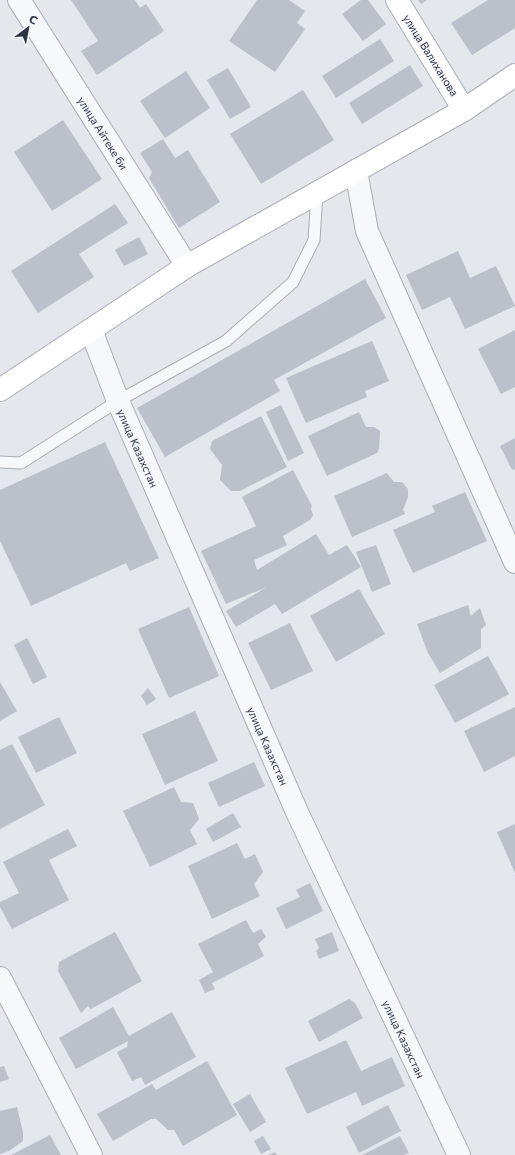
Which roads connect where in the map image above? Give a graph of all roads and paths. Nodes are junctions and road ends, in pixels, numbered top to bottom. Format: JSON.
{"nodes":[{"id":1,"x":19,"y":0,"type":"edge"},
{"id":2,"x":397,"y":0,"type":"edge"},
{"id":3,"x":515,"y":75,"type":"edge"},
{"id":4,"x":464,"y":110,"type":"junction"},
{"id":5,"x":356,"y":171,"type":"junction"},
{"id":6,"x":317,"y":193,"type":"junction"},
{"id":7,"x":187,"y":266,"type":"junction"},
{"id":8,"x":91,"y":330,"type":"junction"},
{"id":9,"x":0,"y":390,"type":"edge"},
{"id":10,"x":118,"y":400,"type":"junction"},
{"id":11,"x":0,"y":462,"type":"edge"},
{"id":12,"x":515,"y":562,"type":"edge"},
{"id":13,"x":0,"y":978,"type":"edge"},
{"id":14,"x":91,"y":1155,"type":"edge"},
{"id":15,"x":459,"y":1155,"type":"edge"}],
"edges":[{"from":1,"to":7,"type":"street","name":"улица Айтеке би"},
{"from":2,"to":4,"type":"street","name":"улица Валиханова"},
{"from":3,"to":4,"type":"street"},
{"from":4,"to":5,"type":"street"},
{"from":5,"to":6,"type":"street"},
{"from":5,"to":12,"type":"street"},
{"from":6,"to":7,"type":"street"},
{"from":6,"to":10,"type":"lane"},
{"from":7,"to":8,"type":"street"},
{"from":8,"to":9,"type":"street"},
{"from":8,"to":10,"type":"street","name":"улица Казахстан"},
{"from":10,"to":11,"type":"lane"},
{"from":10,"to":15,"type":"street","name":"улица Казахстан"},
{"from":13,"to":14,"type":"street"}]}
